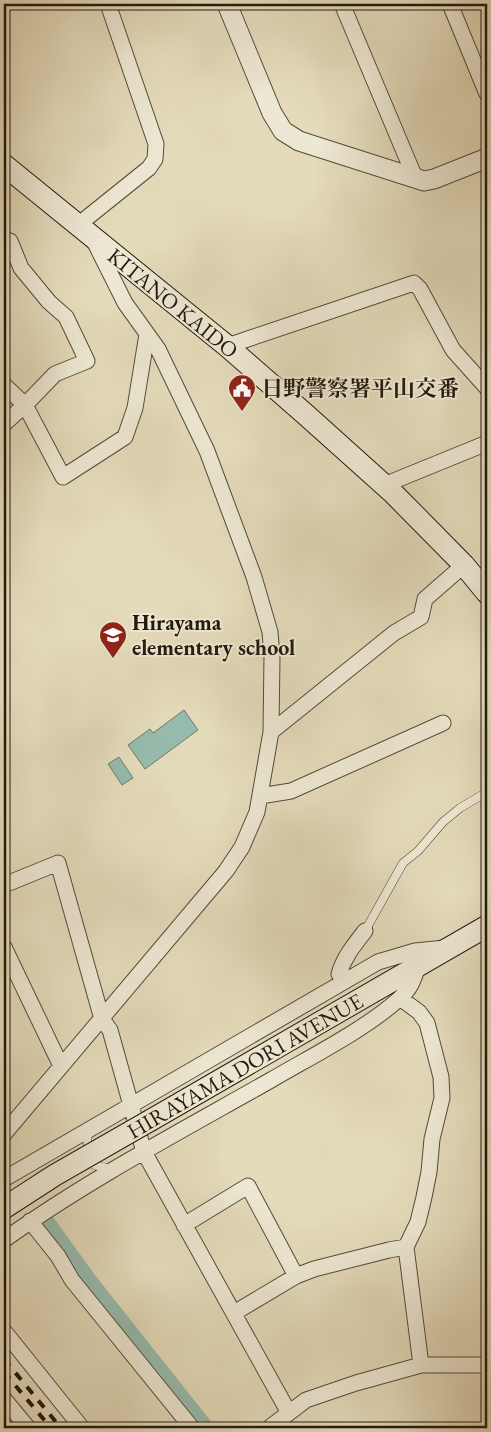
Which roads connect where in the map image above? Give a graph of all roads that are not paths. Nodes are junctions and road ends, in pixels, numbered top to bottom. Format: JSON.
{"nodes":[{"id":1,"x":108,"y":4,"type":"edge"},
{"id":2,"x":227,"y":4,"type":"edge"},
{"id":3,"x":342,"y":4,"type":"edge"},
{"id":4,"x":450,"y":4,"type":"edge"},
{"id":5,"x":487,"y":94,"type":"edge"},
{"id":6,"x":487,"y":158,"type":"edge"},
{"id":7,"x":4,"y":165,"type":"edge"},
{"id":8,"x":416,"y":180,"type":"junction"},
{"id":9,"x":85,"y":231,"type":"junction"},
{"id":10,"x":4,"y":239,"type":"edge"},
{"id":11,"x":147,"y":334,"type":"junction"},
{"id":12,"x":227,"y":346,"type":"junction"},
{"id":13,"x":4,"y":385,"type":"edge"},
{"id":14,"x":487,"y":388,"type":"edge"},
{"id":15,"x":25,"y":405,"type":"junction"},
{"id":16,"x":4,"y":424,"type":"edge"},
{"id":17,"x":487,"y":444,"type":"edge"},
{"id":18,"x":384,"y":485,"type":"junction"},
{"id":19,"x":464,"y":565,"type":"junction"},
{"id":20,"x":487,"y":593,"type":"edge"},
{"id":21,"x":444,"y":723,"type":"dead end"},
{"id":22,"x":271,"y":732,"type":"junction"},
{"id":23,"x":487,"y":792,"type":"edge"},
{"id":24,"x":260,"y":796,"type":"junction"},
{"id":25,"x":4,"y":885,"type":"edge"},
{"id":26,"x":487,"y":926,"type":"edge"},
{"id":27,"x":365,"y":931,"type":"joint"},
{"id":28,"x":4,"y":947,"type":"edge"},
{"id":29,"x":451,"y":947,"type":"junction"},
{"id":30,"x":418,"y":966,"type":"junction"},
{"id":31,"x":343,"y":981,"type":"junction"},
{"id":32,"x":400,"y":998,"type":"junction"},
{"id":33,"x":102,"y":1019,"type":"junction"},
{"id":34,"x":61,"y":1066,"type":"junction"},
{"id":35,"x":130,"y":1105,"type":"junction"},
{"id":36,"x":87,"y":1130,"type":"junction"},
{"id":37,"x":4,"y":1134,"type":"edge"},
{"id":38,"x":144,"y":1152,"type":"junction"},
{"id":39,"x":94,"y":1165,"type":"junction"},
{"id":40,"x":114,"y":1170,"type":"junction"},
{"id":41,"x":4,"y":1178,"type":"edge"},
{"id":42,"x":4,"y":1206,"type":"edge"},
{"id":43,"x":30,"y":1221,"type":"junction"},
{"id":44,"x":184,"y":1225,"type":"junction"},
{"id":45,"x":4,"y":1240,"type":"edge"},
{"id":46,"x":406,"y":1247,"type":"junction"},
{"id":47,"x":296,"y":1276,"type":"junction"},
{"id":48,"x":234,"y":1313,"type":"junction"},
{"id":49,"x":4,"y":1331,"type":"edge"},
{"id":50,"x":421,"y":1365,"type":"junction"},
{"id":51,"x":487,"y":1365,"type":"edge"},
{"id":52,"x":6,"y":1406,"type":"edge"},
{"id":53,"x":289,"y":1413,"type":"junction"},
{"id":54,"x":28,"y":1428,"type":"edge"},
{"id":55,"x":82,"y":1428,"type":"edge"},
{"id":56,"x":192,"y":1428,"type":"edge"},
{"id":57,"x":269,"y":1428,"type":"edge"}],
"edges":[{"from":1,"to":9,"type":"street"},
{"from":2,"to":8,"type":"street"},
{"from":3,"to":8,"type":"street"},
{"from":4,"to":5,"type":"street"},
{"from":6,"to":8,"type":"street"},
{"from":7,"to":9,"type":"main road","name":"KITANO KAIDO"},
{"from":9,"to":11,"type":"street"},
{"from":9,"to":12,"type":"main road","name":"KITANO KAIDO"},
{"from":10,"to":15,"type":"street"},
{"from":11,"to":15,"type":"street"},
{"from":11,"to":22,"type":"street"},
{"from":12,"to":14,"type":"street"},
{"from":12,"to":18,"type":"main road","name":"KITANO KAIDO"},
{"from":13,"to":15,"type":"street"},
{"from":15,"to":16,"type":"street"},
{"from":17,"to":18,"type":"street"},
{"from":18,"to":19,"type":"main road","name":"KITANO KAIDO"},
{"from":19,"to":20,"type":"main road","name":"KITANO KAIDO"},
{"from":19,"to":22,"type":"street"},
{"from":21,"to":24,"type":"street"},
{"from":22,"to":24,"type":"street"},
{"from":23,"to":27,"type":"lane"},
{"from":24,"to":33,"type":"street"},
{"from":25,"to":33,"type":"street"},
{"from":26,"to":29,"type":"main road","name":"HIRAYAMA DORI AVENUE"},
{"from":27,"to":31,"type":"street"},
{"from":28,"to":34,"type":"street"},
{"from":29,"to":30,"type":"main road","name":"HIRAYAMA DORI AVENUE"},
{"from":29,"to":31,"type":"street"},
{"from":30,"to":32,"type":"street"},
{"from":30,"to":42,"type":"main road","name":"HIRAYAMA DORI AVENUE","bridge":true},
{"from":31,"to":35,"type":"street"},
{"from":32,"to":38,"type":"street"},
{"from":32,"to":46,"type":"street"},
{"from":33,"to":34,"type":"street"},
{"from":33,"to":35,"type":"street"},
{"from":34,"to":37,"type":"street"},
{"from":35,"to":36,"type":"street"},
{"from":35,"to":38,"type":"street"},
{"from":36,"to":39,"type":"lane"},
{"from":36,"to":41,"type":"street"},
{"from":38,"to":40,"type":"street"},
{"from":38,"to":44,"type":"street"},
{"from":39,"to":40,"type":"lane"},
{"from":39,"to":42,"type":"lane"},
{"from":40,"to":43,"type":"street"},
{"from":43,"to":45,"type":"street"},
{"from":43,"to":56,"type":"street"},
{"from":44,"to":47,"type":"street"},
{"from":44,"to":48,"type":"street"},
{"from":46,"to":47,"type":"street"},
{"from":46,"to":50,"type":"street"},
{"from":47,"to":48,"type":"street"},
{"from":48,"to":53,"type":"street"},
{"from":49,"to":55,"type":"street"},
{"from":50,"to":51,"type":"street"},
{"from":50,"to":53,"type":"street"},
{"from":52,"to":54,"type":"street"},
{"from":53,"to":57,"type":"street"}]}
